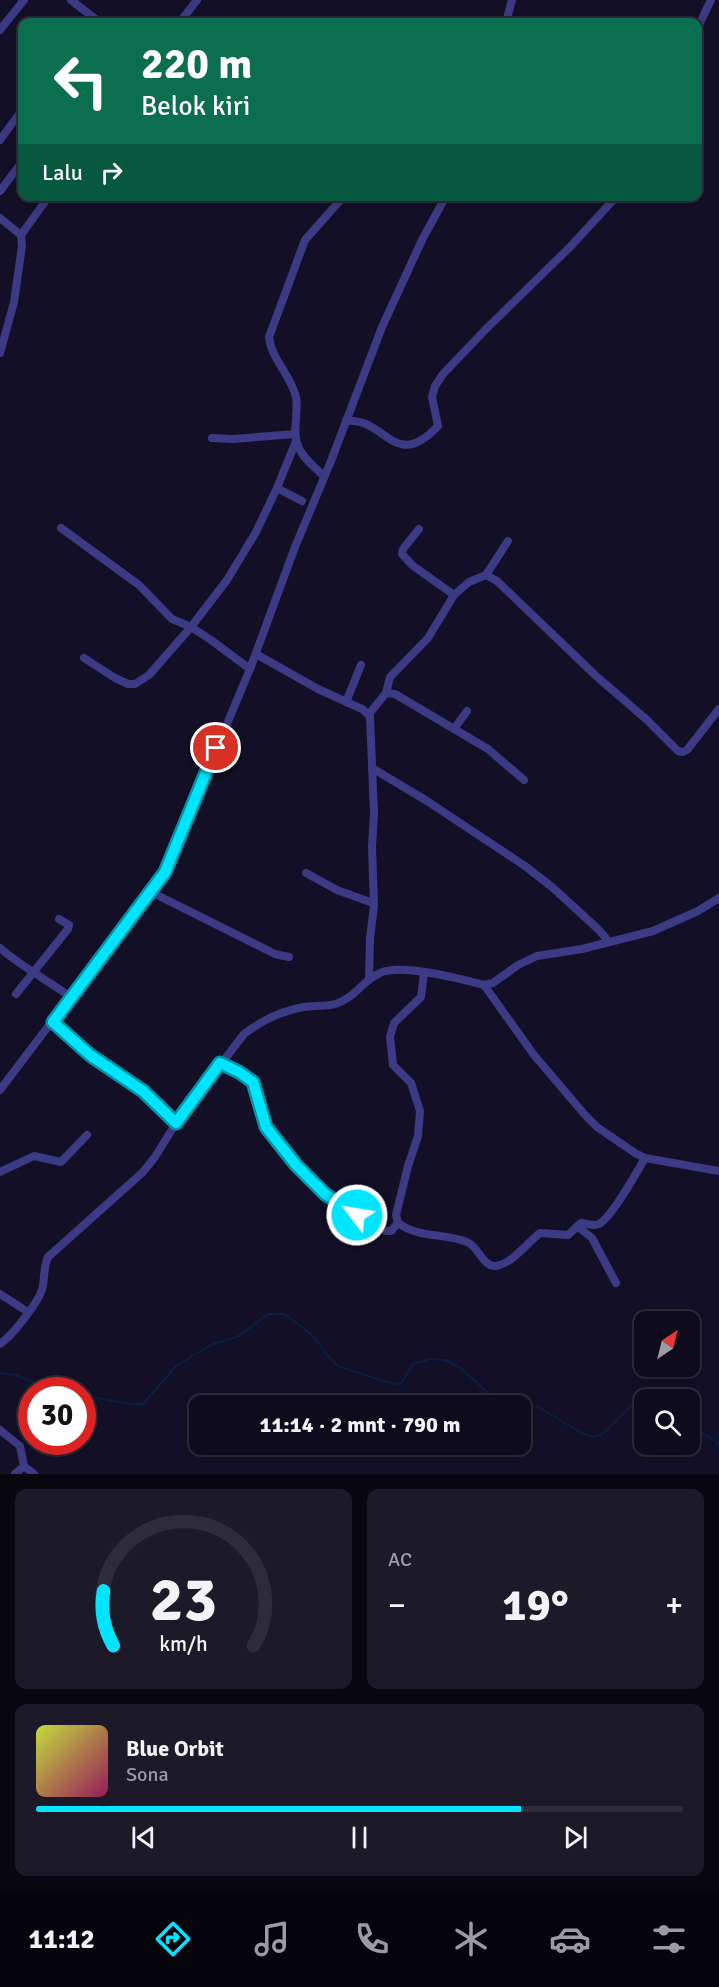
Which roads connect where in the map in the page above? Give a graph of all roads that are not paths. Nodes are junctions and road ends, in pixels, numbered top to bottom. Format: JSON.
{"nodes":[{"id":1,"x":24,"y":0,"type":"edge"},
{"id":2,"x":71,"y":0,"type":"edge"},
{"id":3,"x":197,"y":0,"type":"edge"},
{"id":4,"x":512,"y":0,"type":"edge"},
{"id":5,"x":711,"y":0,"type":"edge"},
{"id":6,"x":92,"y":18,"type":"edge"},
{"id":7,"x":183,"y":18,"type":"edge"},
{"id":8,"x":507,"y":18,"type":"edge"},
{"id":9,"x":702,"y":19,"type":"edge"},
{"id":10,"x":0,"y":30,"type":"edge"},
{"id":11,"x":18,"y":115,"type":"edge"},
{"id":12,"x":0,"y":140,"type":"edge"},
{"id":13,"x":18,"y":167,"type":"edge"},
{"id":14,"x":0,"y":191,"type":"edge"},
{"id":15,"x":45,"y":201,"type":"edge"},
{"id":16,"x":340,"y":201,"type":"edge"},
{"id":17,"x":443,"y":201,"type":"edge"},
{"id":18,"x":612,"y":201,"type":"edge"},
{"id":19,"x":0,"y":218,"type":"edge"},
{"id":20,"x":21,"y":235,"type":"junction"},
{"id":21,"x":0,"y":353,"type":"edge"},
{"id":22,"x":346,"y":421,"type":"junction"},
{"id":23,"x":296,"y":437,"type":"junction"},
{"id":24,"x":212,"y":438,"type":"dead end"},
{"id":25,"x":324,"y":476,"type":"junction"},
{"id":26,"x":277,"y":488,"type":"junction"},
{"id":27,"x":302,"y":501,"type":"dead end"},
{"id":28,"x":61,"y":528,"type":"dead end"},
{"id":29,"x":419,"y":529,"type":"dead end"},
{"id":30,"x":508,"y":541,"type":"dead end"},
{"id":31,"x":486,"y":575,"type":"junction"},
{"id":32,"x":454,"y":595,"type":"junction"},
{"id":33,"x":191,"y":627,"type":"junction"},
{"id":34,"x":256,"y":654,"type":"junction"},
{"id":35,"x":84,"y":658,"type":"dead end"},
{"id":36,"x":361,"y":665,"type":"dead end"},
{"id":37,"x":250,"y":669,"type":"junction"},
{"id":38,"x":386,"y":693,"type":"junction"},
{"id":39,"x":346,"y":702,"type":"junction"},
{"id":40,"x":719,"y":709,"type":"edge"},
{"id":41,"x":467,"y":711,"type":"dead end"},
{"id":42,"x":369,"y":714,"type":"junction"},
{"id":43,"x":454,"y":729,"type":"junction"},
{"id":44,"x":372,"y":768,"type":"junction"},
{"id":45,"x":524,"y":780,"type":"dead end"},
{"id":46,"x":306,"y":873,"type":"dead end"},
{"id":47,"x":151,"y":892,"type":"junction"},
{"id":48,"x":719,"y":898,"type":"edge"},
{"id":49,"x":373,"y":903,"type":"junction"},
{"id":50,"x":59,"y":919,"type":"dead end"},
{"id":51,"x":609,"y":942,"type":"junction"},
{"id":52,"x":0,"y":948,"type":"edge"},
{"id":53,"x":289,"y":957,"type":"dead end"},
{"id":54,"x":34,"y":971,"type":"junction"},
{"id":55,"x":424,"y":973,"type":"junction"},
{"id":56,"x":369,"y":980,"type":"junction"},
{"id":57,"x":484,"y":985,"type":"junction"},
{"id":58,"x":16,"y":994,"type":"dead end"},
{"id":59,"x":71,"y":997,"type":"junction"},
{"id":60,"x":53,"y":1022,"type":"junction"},
{"id":61,"x":220,"y":1063,"type":"junction"},
{"id":62,"x":0,"y":1090,"type":"edge"},
{"id":63,"x":176,"y":1123,"type":"junction"},
{"id":64,"x":87,"y":1136,"type":"dead end"},
{"id":65,"x":645,"y":1158,"type":"junction"},
{"id":66,"x":719,"y":1171,"type":"edge"},
{"id":67,"x":0,"y":1172,"type":"edge"},
{"id":68,"x":398,"y":1223,"type":"junction"},
{"id":69,"x":577,"y":1226,"type":"junction"},
{"id":70,"x":616,"y":1282,"type":"dead end"},
{"id":71,"x":0,"y":1294,"type":"edge"},
{"id":72,"x":28,"y":1312,"type":"junction"},
{"id":73,"x":0,"y":1344,"type":"edge"},
{"id":74,"x":0,"y":1430,"type":"edge"},
{"id":75,"x":24,"y":1466,"type":"junction"},
{"id":76,"x":15,"y":1474,"type":"edge"},
{"id":77,"x":34,"y":1474,"type":"edge"}],
"edges":[{"from":1,"to":10,"type":"street"},
{"from":2,"to":6,"type":"street"},
{"from":3,"to":7,"type":"street"},
{"from":4,"to":8,"type":"street"},
{"from":5,"to":9,"type":"street"},
{"from":11,"to":12,"type":"street"},
{"from":13,"to":14,"type":"street"},
{"from":15,"to":20,"type":"street"},
{"from":16,"to":23,"type":"street"},
{"from":17,"to":22,"type":"street"},
{"from":18,"to":22,"type":"street"},
{"from":19,"to":20,"type":"street"},
{"from":20,"to":21,"type":"street"},
{"from":22,"to":25,"type":"street"},
{"from":23,"to":24,"type":"street"},
{"from":23,"to":25,"type":"street"},
{"from":23,"to":26,"type":"street"},
{"from":25,"to":34,"type":"street"},
{"from":26,"to":27,"type":"street"},
{"from":26,"to":33,"type":"street"},
{"from":28,"to":33,"type":"street"},
{"from":29,"to":32,"type":"street"},
{"from":30,"to":31,"type":"street"},
{"from":31,"to":32,"type":"street"},
{"from":31,"to":40,"type":"street"},
{"from":32,"to":38,"type":"street"},
{"from":33,"to":35,"type":"street"},
{"from":33,"to":37,"type":"street"},
{"from":34,"to":37,"type":"street"},
{"from":34,"to":39,"type":"street"},
{"from":36,"to":39,"type":"street"},
{"from":37,"to":47,"type":"street"},
{"from":38,"to":42,"type":"street"},
{"from":38,"to":43,"type":"street"},
{"from":39,"to":42,"type":"street"},
{"from":41,"to":43,"type":"street"},
{"from":42,"to":44,"type":"street"},
{"from":43,"to":45,"type":"street"},
{"from":44,"to":49,"type":"street"},
{"from":44,"to":51,"type":"street"},
{"from":46,"to":49,"type":"street"},
{"from":47,"to":53,"type":"street"},
{"from":47,"to":59,"type":"street"},
{"from":48,"to":51,"type":"street"},
{"from":49,"to":56,"type":"street"},
{"from":50,"to":54,"type":"street"},
{"from":51,"to":57,"type":"street"},
{"from":52,"to":54,"type":"street"},
{"from":54,"to":58,"type":"street"},
{"from":54,"to":59,"type":"street"},
{"from":55,"to":56,"type":"street"},
{"from":55,"to":57,"type":"street"},
{"from":55,"to":68,"type":"street"},
{"from":56,"to":61,"type":"street"},
{"from":57,"to":65,"type":"street"},
{"from":59,"to":60,"type":"street"},
{"from":60,"to":62,"type":"street"},
{"from":60,"to":63,"type":"street"},
{"from":61,"to":63,"type":"street"},
{"from":61,"to":68,"type":"street"},
{"from":63,"to":72,"type":"street"},
{"from":64,"to":67,"type":"street"},
{"from":65,"to":66,"type":"street"},
{"from":65,"to":69,"type":"street"},
{"from":68,"to":69,"type":"street"},
{"from":69,"to":70,"type":"street"},
{"from":71,"to":72,"type":"street"},
{"from":72,"to":73,"type":"street"},
{"from":74,"to":75,"type":"street"},
{"from":75,"to":76,"type":"street"},
{"from":75,"to":77,"type":"street"}]}
